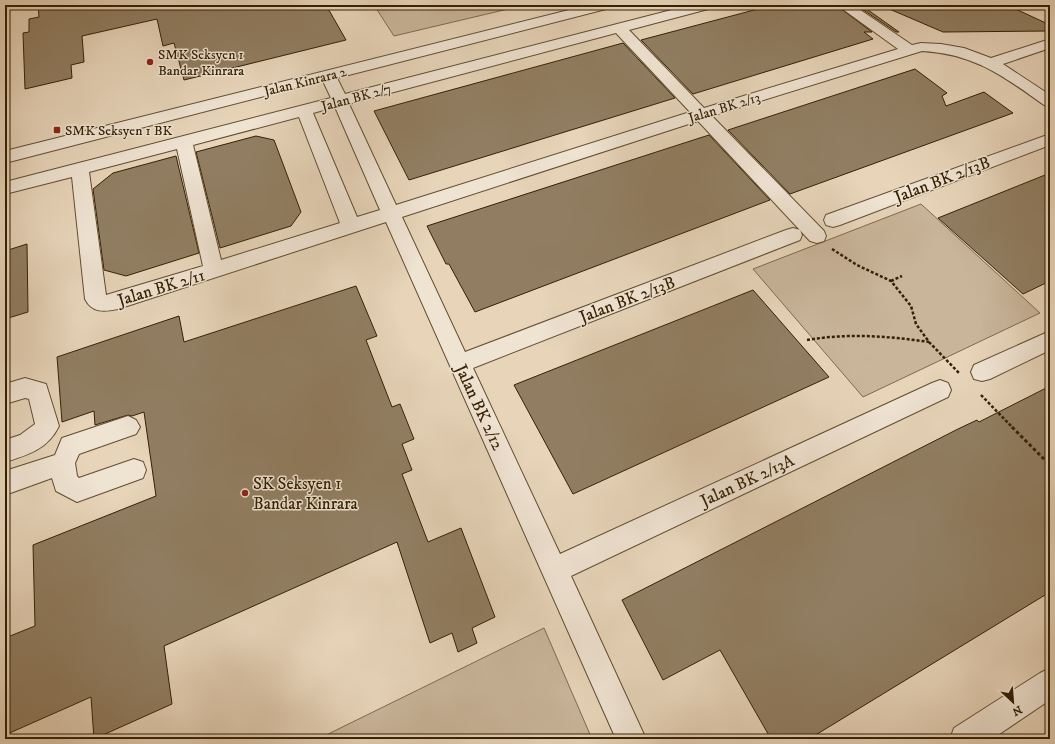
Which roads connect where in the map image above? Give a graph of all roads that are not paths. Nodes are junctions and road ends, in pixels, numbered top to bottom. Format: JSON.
{"nodes":[{"id":1,"x":605,"y":5,"type":"edge"},
{"id":2,"x":707,"y":5,"type":"edge"},
{"id":3,"x":844,"y":5,"type":"edge"},
{"id":4,"x":619,"y":28,"type":"junction"},
{"id":5,"x":1050,"y":44,"type":"edge"},
{"id":6,"x":909,"y":50,"type":"junction"},
{"id":7,"x":992,"y":63,"type":"junction"},
{"id":8,"x":328,"y":75,"type":"junction"},
{"id":9,"x":340,"y":101,"type":"junction"},
{"id":10,"x":1050,"y":102,"type":"edge"},
{"id":11,"x":304,"y":110,"type":"junction"},
{"id":12,"x":701,"y":114,"type":"junction"},
{"id":13,"x":1050,"y":139,"type":"edge"},
{"id":14,"x":184,"y":142,"type":"junction"},
{"id":15,"x":5,"y":157,"type":"edge"},
{"id":16,"x":80,"y":169,"type":"junction"},
{"id":17,"x":5,"y":188,"type":"edge"},
{"id":18,"x":392,"y":214,"type":"junction"},
{"id":19,"x":833,"y":220,"type":"dead end"},
{"id":20,"x":351,"y":226,"type":"junction"},
{"id":21,"x":793,"y":235,"type":"dead end"},
{"id":22,"x":817,"y":236,"type":"road end"},
{"id":23,"x":214,"y":270,"type":"junction"},
{"id":24,"x":1050,"y":340,"type":"edge"},
{"id":25,"x":460,"y":363,"type":"junction"},
{"id":26,"x":973,"y":375,"type":"road end"},
{"id":27,"x":940,"y":390,"type":"dead end"},
{"id":28,"x":5,"y":394,"type":"edge"},
{"id":29,"x":128,"y":427,"type":"dead end"},
{"id":30,"x":5,"y":451,"type":"edge"},
{"id":31,"x":63,"y":463,"type":"junction"},
{"id":32,"x":134,"y":470,"type":"dead end"},
{"id":33,"x":5,"y":483,"type":"edge"},
{"id":34,"x":555,"y":570,"type":"junction"},
{"id":35,"x":1050,"y":683,"type":"edge"},
{"id":36,"x":631,"y":739,"type":"edge"},
{"id":37,"x":966,"y":739,"type":"edge"}],
"edges":[{"from":1,"to":8,"type":"street","name":"Jalan Kinrara 2"},
{"from":2,"to":4,"type":"street","name":"Jalan BK 2/7"},
{"from":3,"to":6,"type":"street"},
{"from":4,"to":9,"type":"street","name":"Jalan BK 2/7"},
{"from":4,"to":12,"type":"street"},
{"from":5,"to":7,"type":"street"},
{"from":6,"to":7,"type":"street","name":"Jalan BK 2/13"},
{"from":6,"to":12,"type":"street","name":"Jalan BK 2/13"},
{"from":7,"to":10,"type":"street","name":"Jalan BK 2/13"},
{"from":8,"to":9,"type":"street","name":"Jalan BK 2/12"},
{"from":8,"to":15,"type":"street","name":"Jalan Kinrara 2"},
{"from":9,"to":11,"type":"street","name":"Jalan BK 2/7"},
{"from":9,"to":18,"type":"street","name":"Jalan BK 2/12"},
{"from":11,"to":14,"type":"street","name":"Jalan BK 2/7"},
{"from":11,"to":20,"type":"street"},
{"from":12,"to":18,"type":"street","name":"Jalan BK 2/13"},
{"from":12,"to":22,"type":"street"},
{"from":13,"to":19,"type":"street","name":"Jalan BK 2/13B"},
{"from":14,"to":16,"type":"street","name":"Jalan BK 2/7"},
{"from":14,"to":23,"type":"street"},
{"from":16,"to":17,"type":"street","name":"Jalan BK 2/7"},
{"from":16,"to":23,"type":"street","name":"Jalan BK 2/11"},
{"from":18,"to":20,"type":"street","name":"Jalan BK 2/11"},
{"from":18,"to":25,"type":"street","name":"Jalan BK 2/12"},
{"from":20,"to":23,"type":"street","name":"Jalan BK 2/11"},
{"from":21,"to":25,"type":"street","name":"Jalan BK 2/13B"},
{"from":24,"to":26,"type":"street"},
{"from":25,"to":34,"type":"street","name":"Jalan BK 2/12"},
{"from":27,"to":34,"type":"street","name":"Jalan BK 2/13A"},
{"from":28,"to":30,"type":"street"},
{"from":29,"to":31,"type":"street"},
{"from":31,"to":32,"type":"street"},
{"from":31,"to":33,"type":"street"},
{"from":34,"to":36,"type":"street","name":"Jalan BK 2/12"},
{"from":35,"to":37,"type":"street"}]}
